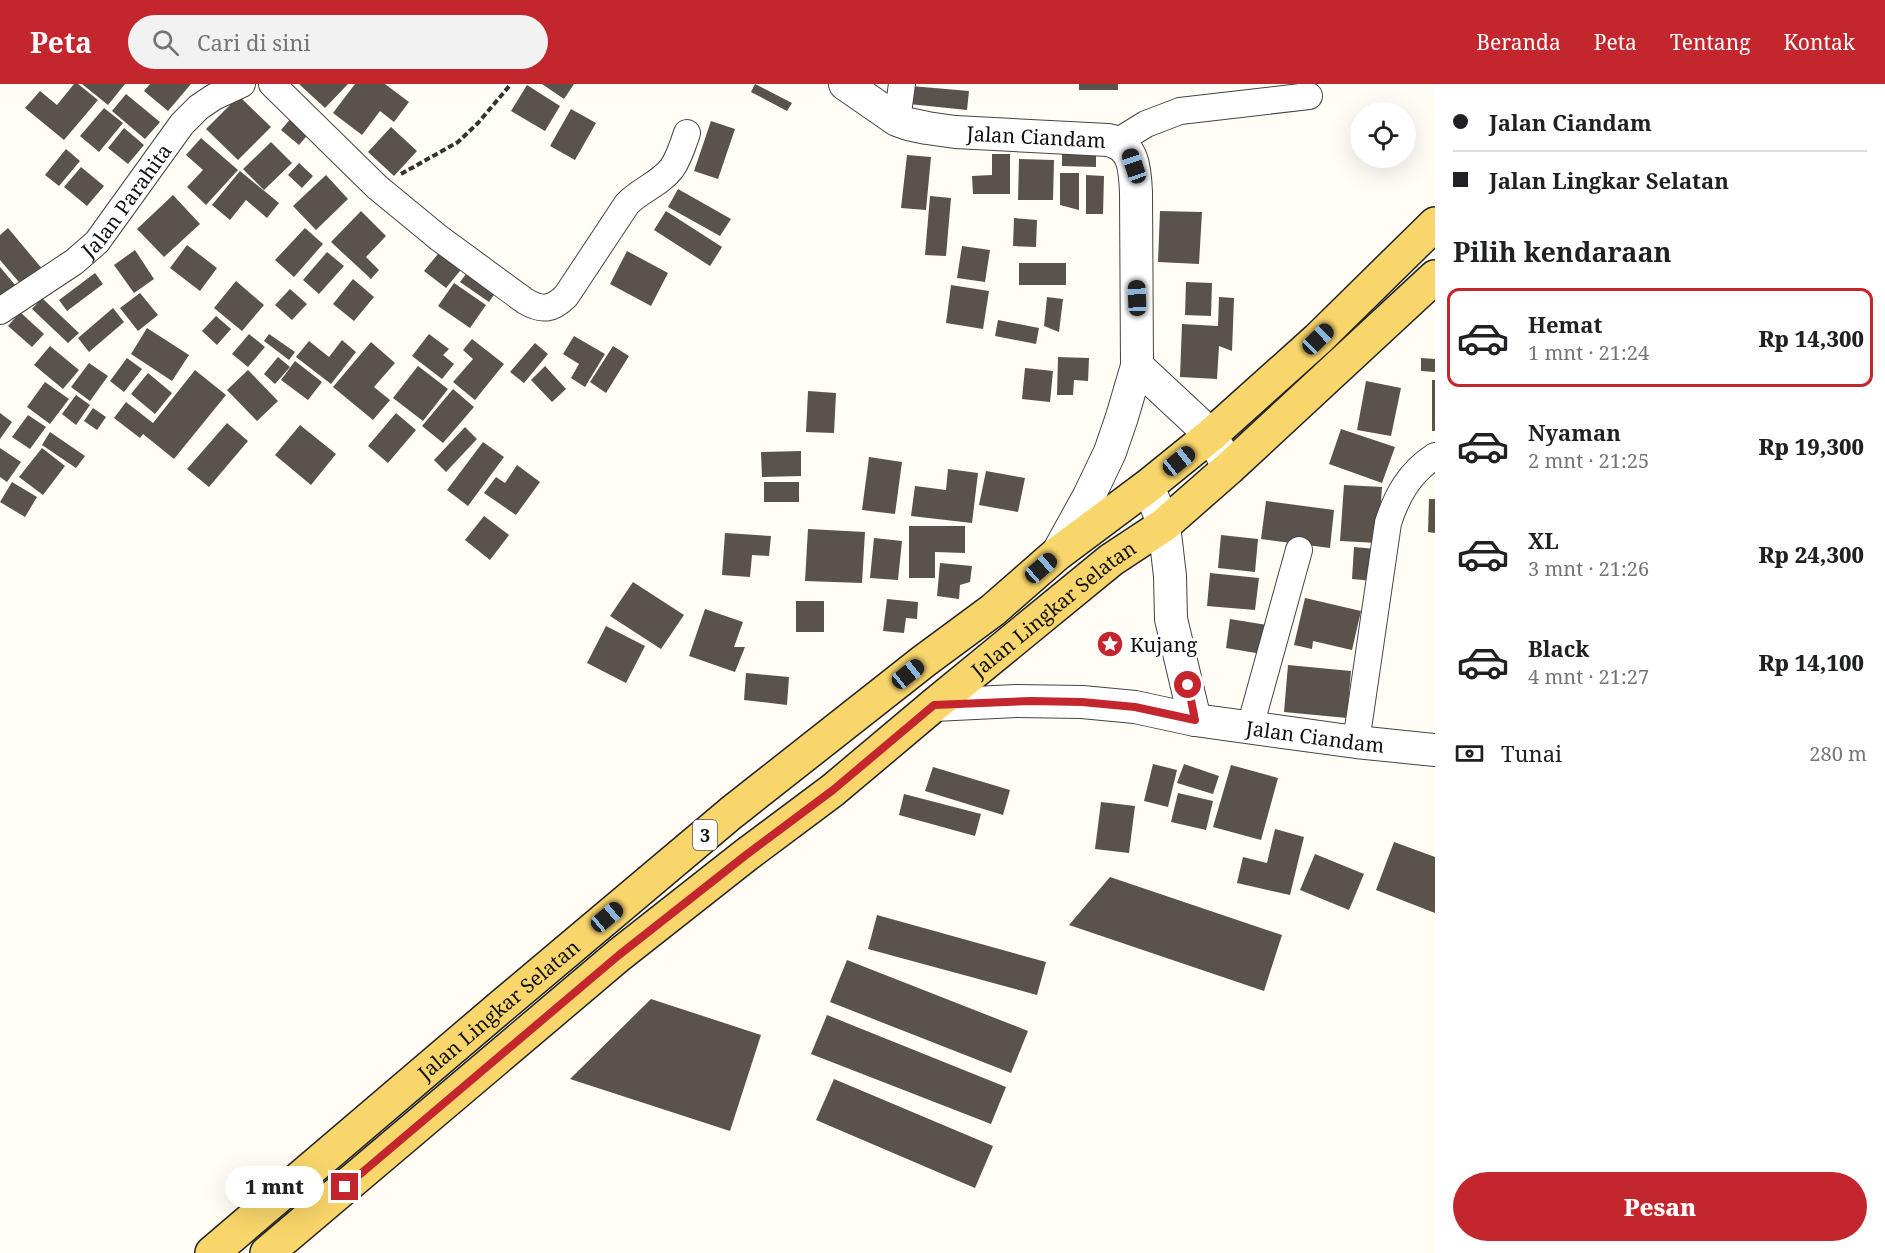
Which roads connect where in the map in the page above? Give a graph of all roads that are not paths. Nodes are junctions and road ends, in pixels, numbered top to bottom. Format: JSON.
{"nodes":[{"id":1,"x":242,"y":84,"type":"edge"},
{"id":2,"x":272,"y":84,"type":"edge"},
{"id":3,"x":845,"y":84,"type":"edge"},
{"id":4,"x":902,"y":84,"type":"edge"},
{"id":5,"x":1309,"y":96,"type":"dead end"},
{"id":6,"x":897,"y":120,"type":"junction"},
{"id":7,"x":687,"y":133,"type":"dead end"},
{"id":8,"x":1117,"y":142,"type":"junction"},
{"id":9,"x":1435,"y":224,"type":"edge"},
{"id":10,"x":1435,"y":277,"type":"edge"},
{"id":11,"x":0,"y":311,"type":"edge"},
{"id":12,"x":1137,"y":366,"type":"junction"},
{"id":13,"x":1211,"y":435,"type":"junction"},
{"id":14,"x":1435,"y":456,"type":"edge"},
{"id":15,"x":1229,"y":468,"type":"junction"},
{"id":16,"x":1148,"y":486,"type":"junction"},
{"id":17,"x":1164,"y":525,"type":"junction"},
{"id":18,"x":1299,"y":550,"type":"dead end"},
{"id":19,"x":1057,"y":554,"type":"junction"},
{"id":20,"x":934,"y":705,"type":"junction"},
{"id":21,"x":1195,"y":720,"type":"junction"},
{"id":22,"x":1250,"y":727,"type":"junction"},
{"id":23,"x":1356,"y":742,"type":"junction"},
{"id":24,"x":1435,"y":750,"type":"edge"},
{"id":25,"x":212,"y":1253,"type":"edge"},
{"id":26,"x":267,"y":1253,"type":"edge"}],
"edges":[{"from":1,"to":11,"type":"street","name":"Jalan Parahita"},
{"from":2,"to":7,"type":"street"},
{"from":3,"to":6,"type":"street","name":"Jalan Ciandam"},
{"from":4,"to":6,"type":"street"},
{"from":5,"to":8,"type":"street"},
{"from":6,"to":8,"type":"street","name":"Jalan Ciandam"},
{"from":8,"to":12,"type":"street","name":"Jalan Ciandam"},
{"from":9,"to":13,"type":"main road","name":"Jalan Lingkar Selatan"},
{"from":10,"to":15,"type":"main road","name":"Jalan Lingkar Selatan"},
{"from":12,"to":13,"type":"street"},
{"from":12,"to":19,"type":"street","name":"Jalan Ciandam"},
{"from":13,"to":15,"type":"street"},
{"from":13,"to":16,"type":"main road","name":"Jalan Lingkar Selatan","number":"3"},
{"from":14,"to":23,"type":"street"},
{"from":15,"to":17,"type":"main road","name":"Jalan Lingkar Selatan","number":"3"},
{"from":16,"to":17,"type":"street"},
{"from":16,"to":19,"type":"main road","name":"Jalan Lingkar Selatan","number":"3"},
{"from":17,"to":20,"type":"main road","name":"Jalan Lingkar Selatan","number":"3"},
{"from":17,"to":21,"type":"street"},
{"from":18,"to":22,"type":"street"},
{"from":19,"to":25,"type":"main road","name":"Jalan Lingkar Selatan","number":"3"},
{"from":20,"to":21,"type":"street","name":"Jalan Ciandam"},
{"from":20,"to":26,"type":"main road","name":"Jalan Lingkar Selatan","number":"3"},
{"from":21,"to":22,"type":"street","name":"Jalan Ciandam"},
{"from":22,"to":23,"type":"street","name":"Jalan Ciandam"},
{"from":23,"to":24,"type":"street","name":"Jalan Ciandam"}]}
